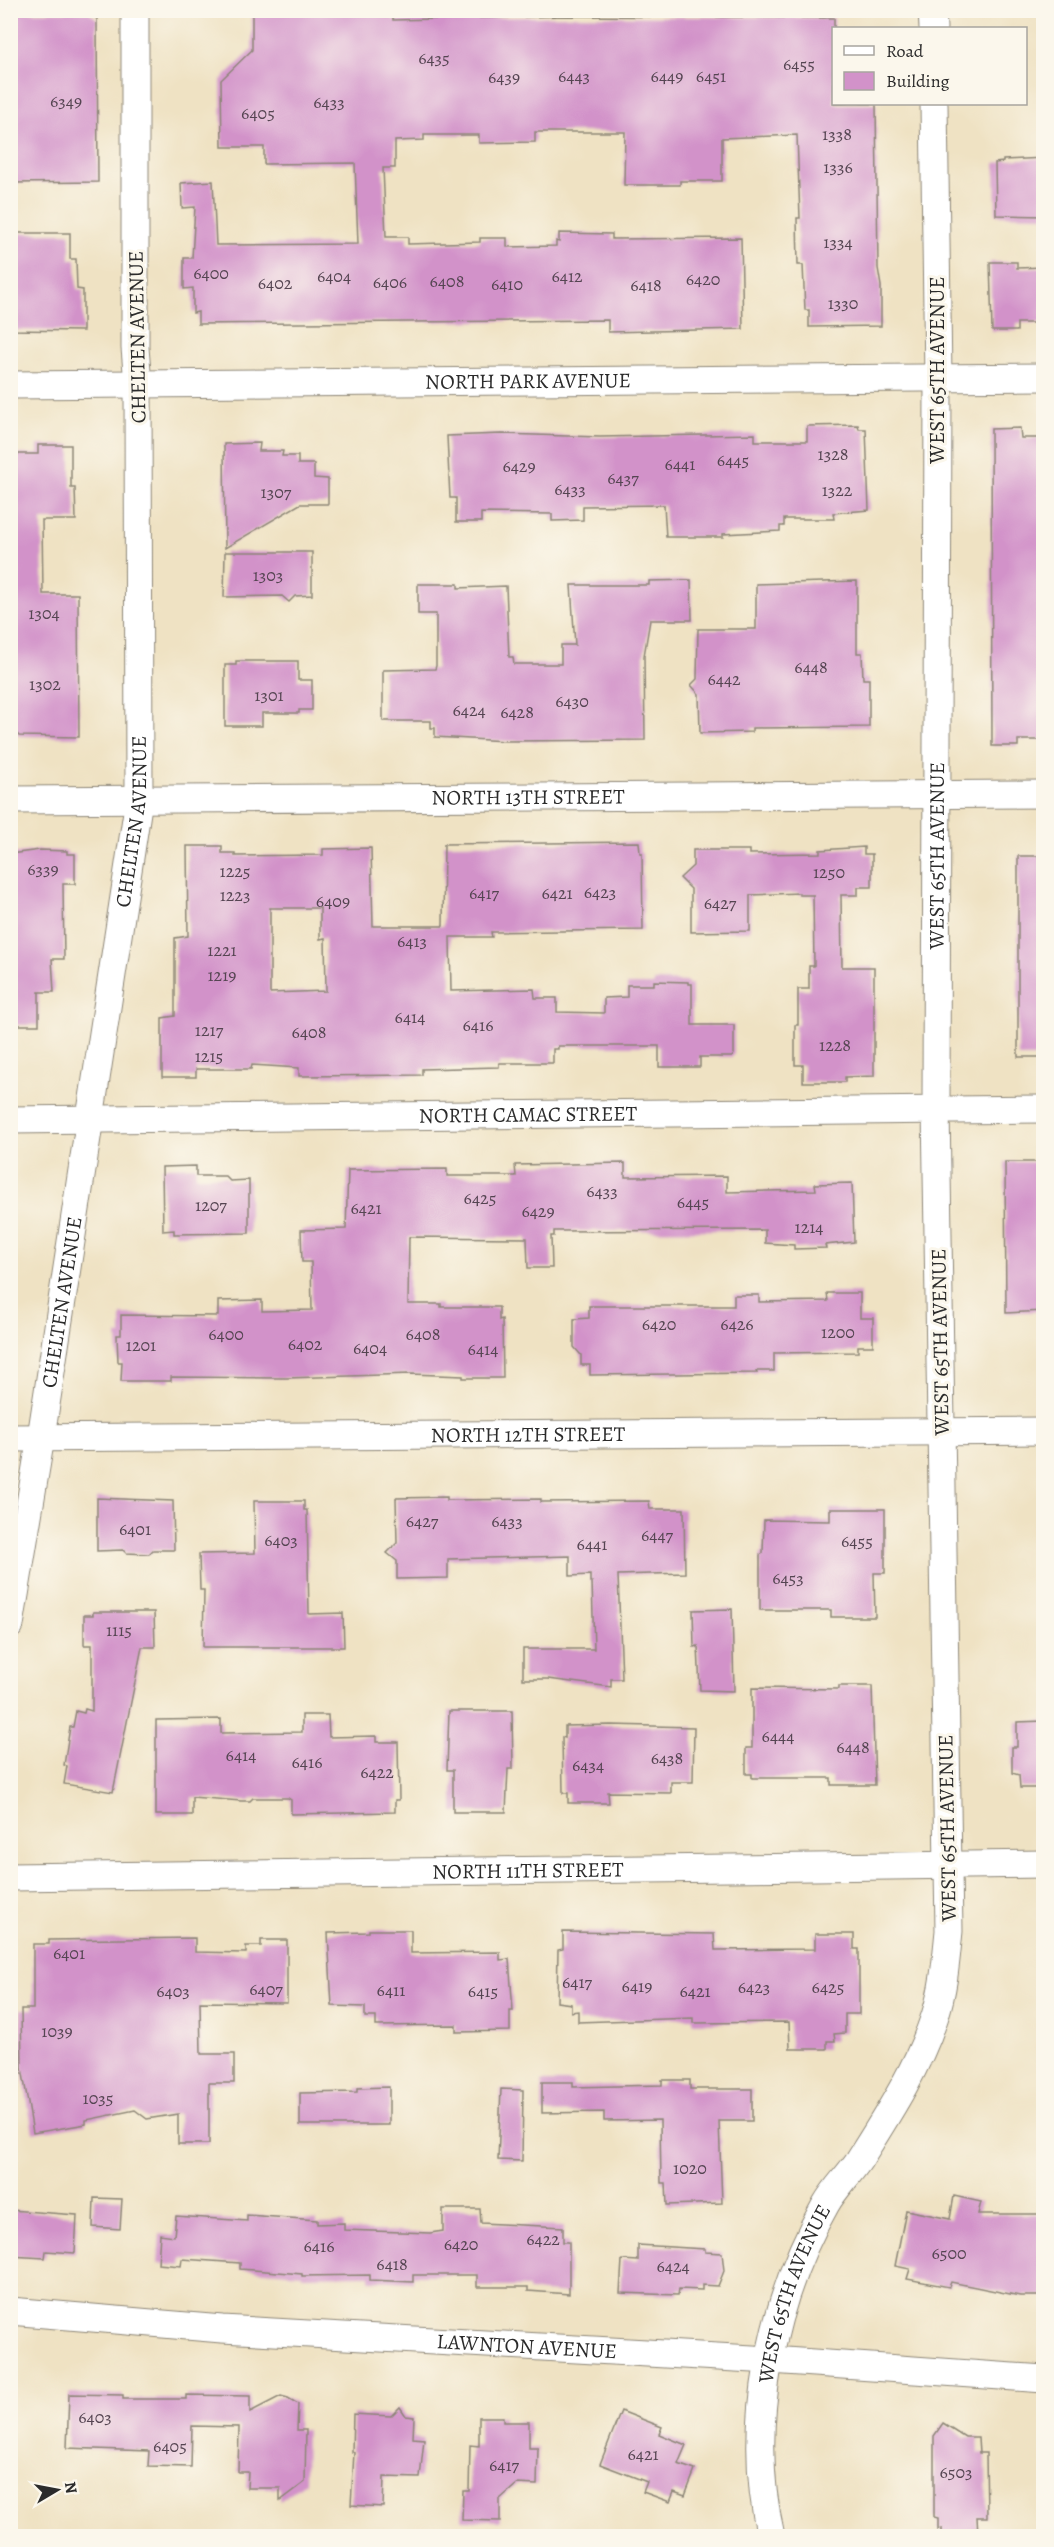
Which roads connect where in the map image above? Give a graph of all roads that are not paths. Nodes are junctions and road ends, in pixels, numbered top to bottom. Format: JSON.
{"nodes":[{"id":1,"x":135,"y":10,"type":"edge"},
{"id":2,"x":932,"y":10,"type":"edge"},
{"id":3,"x":933,"y":27,"type":"edge"},
{"id":4,"x":934,"y":105,"type":"edge"},
{"id":5,"x":1044,"y":376,"type":"edge"},
{"id":6,"x":938,"y":377,"type":"junction"},
{"id":7,"x":138,"y":384,"type":"junction"},
{"id":8,"x":10,"y":385,"type":"edge"},
{"id":9,"x":1044,"y":794,"type":"edge"},
{"id":10,"x":935,"y":795,"type":"junction"},
{"id":11,"x":139,"y":799,"type":"junction"},
{"id":12,"x":10,"y":800,"type":"edge"},
{"id":13,"x":936,"y":1109,"type":"junction"},
{"id":14,"x":1044,"y":1109,"type":"edge"},
{"id":15,"x":10,"y":1120,"type":"edge"},
{"id":16,"x":90,"y":1120,"type":"junction"},
{"id":17,"x":941,"y":1431,"type":"junction"},
{"id":18,"x":1044,"y":1431,"type":"edge"},
{"id":19,"x":42,"y":1437,"type":"junction"},
{"id":20,"x":10,"y":1438,"type":"edge"},
{"id":21,"x":10,"y":1625,"type":"edge"},
{"id":22,"x":1044,"y":1864,"type":"edge"},
{"id":23,"x":948,"y":1865,"type":"junction"},
{"id":24,"x":10,"y":1877,"type":"edge"},
{"id":25,"x":10,"y":2312,"type":"edge"},
{"id":26,"x":771,"y":2360,"type":"junction"},
{"id":27,"x":1044,"y":2379,"type":"edge"},
{"id":28,"x":771,"y":2536,"type":"edge"}],
"edges":[{"from":1,"to":7,"type":"street","name":"CHELTEN AVENUE"},
{"from":2,"to":3,"type":"street"},
{"from":4,"to":6,"type":"street","name":"WEST 65TH AVENUE"},
{"from":5,"to":6,"type":"street","name":"NORTH PARK AVENUE"},
{"from":6,"to":7,"type":"street","name":"NORTH PARK AVENUE"},
{"from":6,"to":10,"type":"street","name":"WEST 65TH AVENUE"},
{"from":7,"to":8,"type":"street","name":"NORTH PARK AVENUE"},
{"from":7,"to":11,"type":"street","name":"CHELTEN AVENUE"},
{"from":9,"to":10,"type":"street","name":"NORTH 13TH STREET"},
{"from":10,"to":11,"type":"street","name":"NORTH 13TH STREET"},
{"from":10,"to":13,"type":"street","name":"WEST 65TH AVENUE"},
{"from":11,"to":12,"type":"street","name":"NORTH 13TH STREET"},
{"from":11,"to":16,"type":"street","name":"CHELTEN AVENUE"},
{"from":13,"to":14,"type":"street","name":"NORTH CAMAC STREET"},
{"from":13,"to":16,"type":"street","name":"NORTH CAMAC STREET"},
{"from":13,"to":17,"type":"street","name":"WEST 65TH AVENUE"},
{"from":15,"to":16,"type":"street","name":"NORTH CAMAC STREET"},
{"from":16,"to":19,"type":"street","name":"CHELTEN AVENUE"},
{"from":17,"to":18,"type":"street","name":"NORTH 12TH STREET"},
{"from":17,"to":19,"type":"street","name":"NORTH 12TH STREET"},
{"from":17,"to":23,"type":"street","name":"WEST 65TH AVENUE"},
{"from":19,"to":20,"type":"street","name":"NORTH 12TH STREET"},
{"from":19,"to":21,"type":"street","name":"CHELTEN AVENUE"},
{"from":22,"to":23,"type":"street","name":"NORTH 11TH STREET"},
{"from":23,"to":24,"type":"street","name":"NORTH 11TH STREET"},
{"from":23,"to":26,"type":"street","name":"WEST 65TH AVENUE"},
{"from":25,"to":26,"type":"street","name":"LAWNTON AVENUE"},
{"from":26,"to":27,"type":"street","name":"LAWNTON AVENUE"},
{"from":26,"to":28,"type":"street","name":"WEST 65TH AVENUE"}]}
